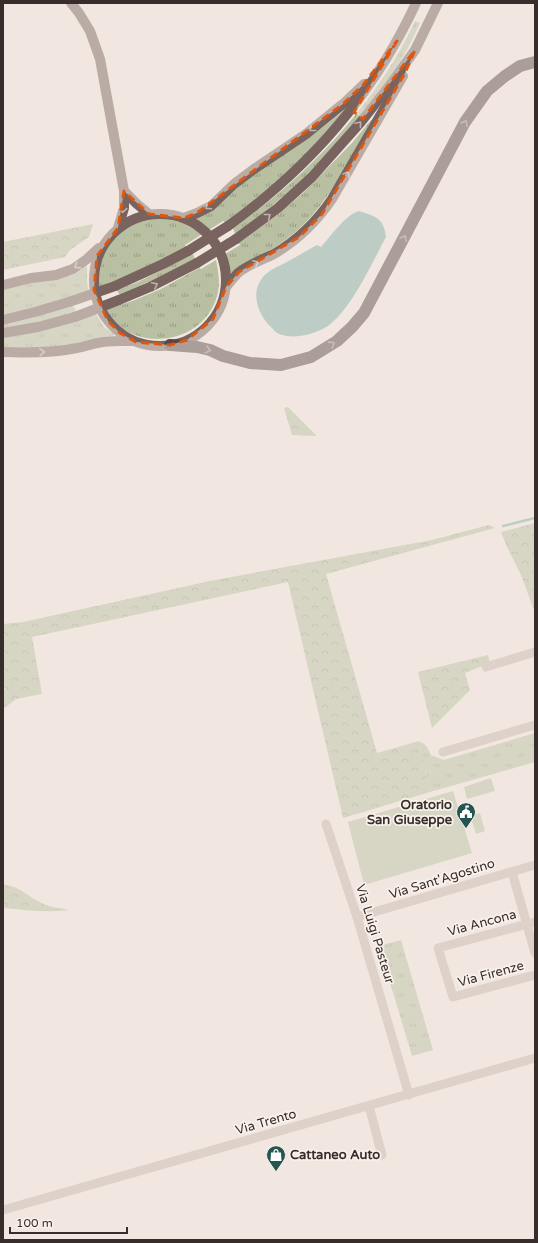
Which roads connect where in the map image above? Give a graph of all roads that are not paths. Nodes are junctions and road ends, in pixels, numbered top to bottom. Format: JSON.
{"nodes":[{"id":1,"x":71,"y":3,"type":"edge"},
{"id":2,"x":416,"y":3,"type":"edge"},
{"id":3,"x":438,"y":3,"type":"edge"},
{"id":4,"x":397,"y":41,"type":"junction"},
{"id":5,"x":415,"y":50,"type":"junction"},
{"id":6,"x":535,"y":62,"type":"edge"},
{"id":7,"x":124,"y":190,"type":"junction"},
{"id":8,"x":149,"y":214,"type":"junction"},
{"id":9,"x":184,"y":218,"type":"junction"},
{"id":10,"x":118,"y":228,"type":"junction"},
{"id":11,"x":106,"y":241,"type":"junction"},
{"id":12,"x":3,"y":285,"type":"edge"},
{"id":13,"x":226,"y":287,"type":"junction"},
{"id":14,"x":3,"y":320,"type":"edge"},
{"id":15,"x":3,"y":333,"type":"edge"},
{"id":16,"x":136,"y":342,"type":"junction"},
{"id":17,"x":170,"y":345,"type":"junction"},
{"id":18,"x":3,"y":352,"type":"edge"},
{"id":19,"x":535,"y":652,"type":"edge"},
{"id":20,"x":486,"y":666,"type":"dead end"},
{"id":21,"x":535,"y":725,"type":"edge"},
{"id":22,"x":442,"y":752,"type":"dead end"},
{"id":23,"x":326,"y":824,"type":"dead end"},
{"id":24,"x":535,"y":865,"type":"edge"},
{"id":25,"x":512,"y":872,"type":"junction"},
{"id":26,"x":357,"y":917,"type":"junction"},
{"id":27,"x":531,"y":924,"type":"edge"},
{"id":28,"x":535,"y":953,"type":"edge"},
{"id":29,"x":535,"y":975,"type":"edge"},
{"id":30,"x":453,"y":997,"type":"joint"},
{"id":31,"x":535,"y":1058,"type":"edge"},
{"id":32,"x":409,"y":1095,"type":"junction"},
{"id":33,"x":369,"y":1106,"type":"junction"},
{"id":34,"x":382,"y":1155,"type":"dead end"},
{"id":35,"x":3,"y":1210,"type":"edge"}],
"edges":[{"from":1,"to":7,"type":"main road"},
{"from":2,"to":4,"type":"main road"},
{"from":3,"to":5,"type":"main road"},
{"from":4,"to":9,"type":"main road","one_way":true},
{"from":4,"to":14,"type":"main road","bridge":true},
{"from":13,"to":5,"type":"main road","one_way":true},
{"from":15,"to":5,"type":"main road","one_way":true,"bridge":true},
{"from":17,"to":6,"type":"highway","one_way":true},
{"from":7,"to":8,"type":"main road"},
{"from":7,"to":10,"type":"main road","one_way":true},
{"from":8,"to":9,"type":"main road"},
{"from":8,"to":10,"type":"main road"},
{"from":9,"to":13,"type":"main road"},
{"from":10,"to":11,"type":"main road"},
{"from":11,"to":12,"type":"main road","one_way":true},
{"from":11,"to":16,"type":"main road"},
{"from":13,"to":17,"type":"main road"},
{"from":16,"to":17,"type":"main road"},
{"from":18,"to":16,"type":"main road","one_way":true},
{"from":19,"to":20,"type":"street"},
{"from":21,"to":22,"type":"street"},
{"from":23,"to":26,"type":"street","name":"Via Luigi Pasteur"},
{"from":24,"to":25,"type":"street","name":"Via Sant'Agostino"},
{"from":25,"to":26,"type":"street","name":"Via Sant'Agostino"},
{"from":25,"to":27,"type":"street"},
{"from":26,"to":32,"type":"street","name":"Via Luigi Pasteur"},
{"from":27,"to":28,"type":"street"},
{"from":27,"to":30,"type":"street","name":"Via Ancona"},
{"from":29,"to":30,"type":"street","name":"Via Firenze"},
{"from":31,"to":32,"type":"street","name":"Via Trento"},
{"from":32,"to":33,"type":"street","name":"Via Trento"},
{"from":33,"to":34,"type":"street"},
{"from":33,"to":35,"type":"street","name":"Via Trento"}]}
